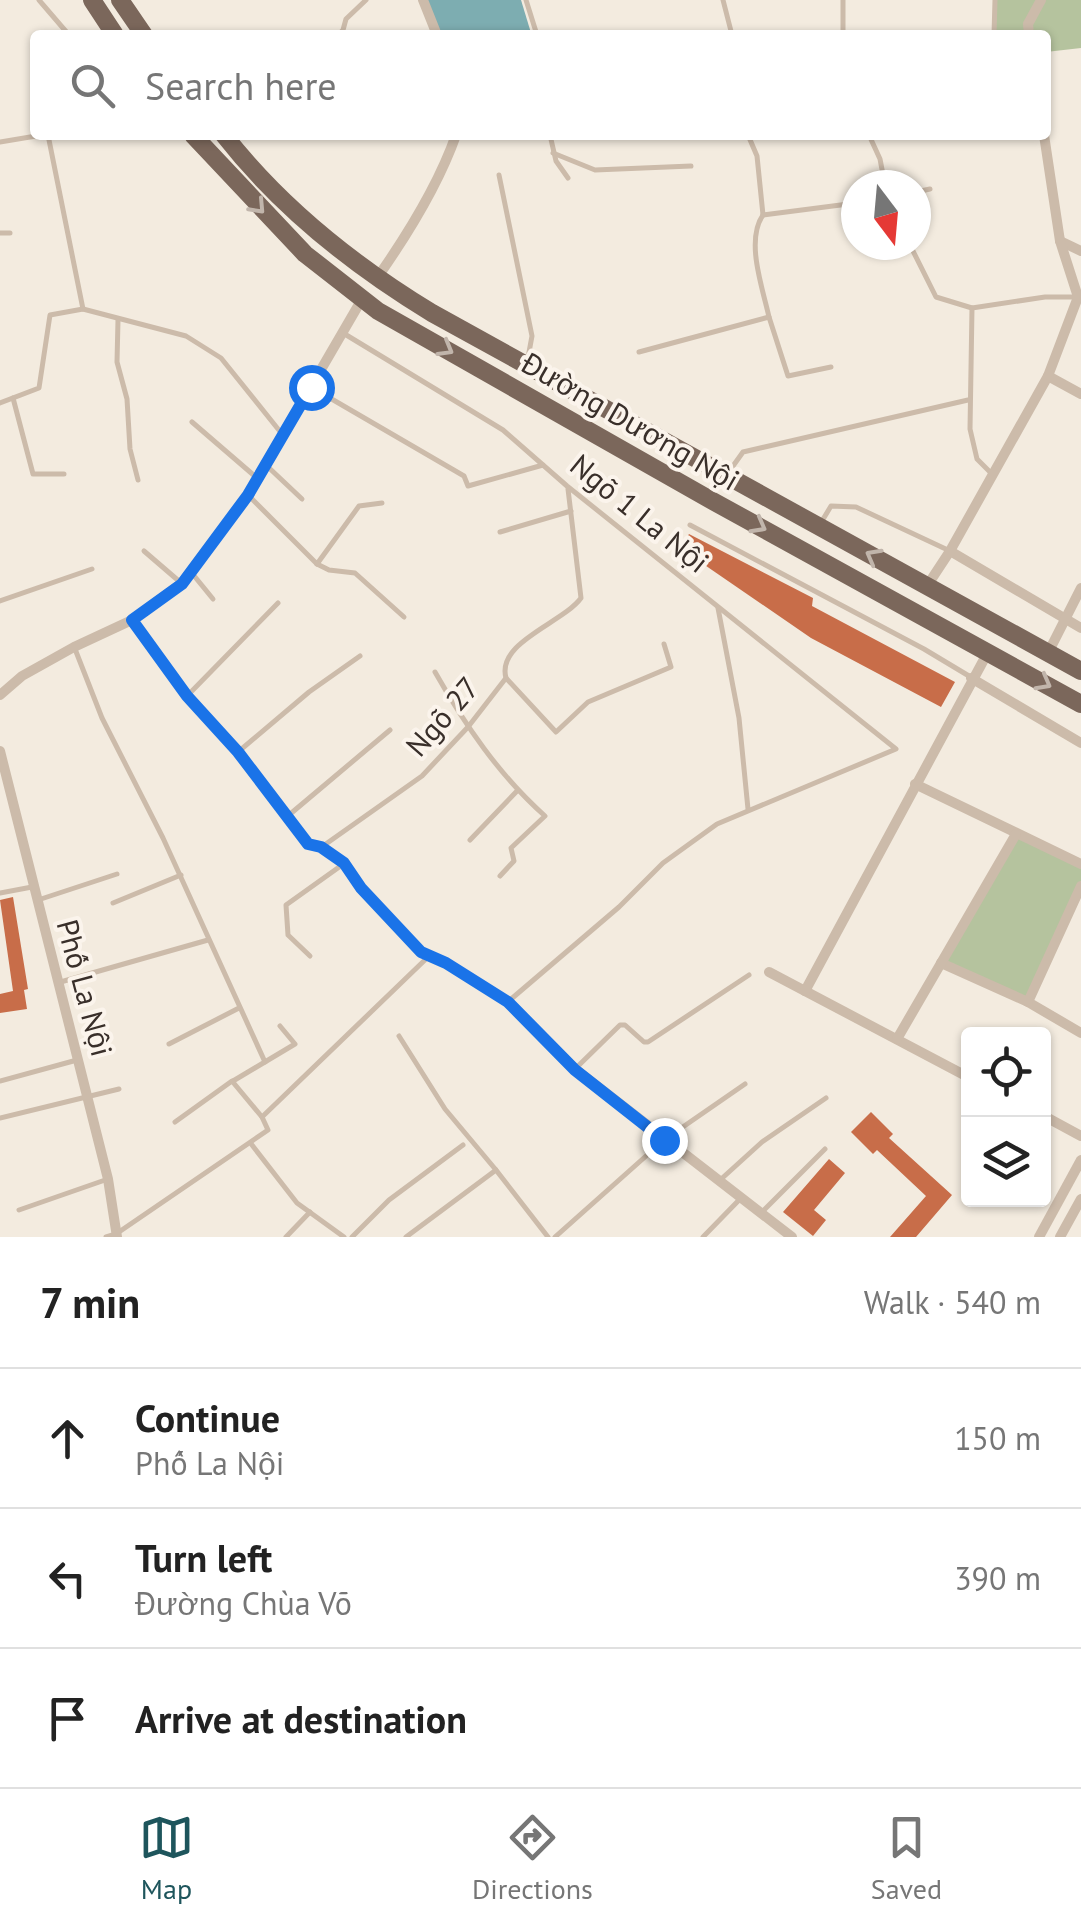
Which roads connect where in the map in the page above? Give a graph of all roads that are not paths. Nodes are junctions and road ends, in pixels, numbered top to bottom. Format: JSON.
{"nodes":[{"id":1,"x":39,"y":0,"type":"edge"},
{"id":2,"x":92,"y":0,"type":"edge"},
{"id":3,"x":120,"y":0,"type":"edge"},
{"id":4,"x":366,"y":0,"type":"edge"},
{"id":5,"x":423,"y":0,"type":"edge"},
{"id":6,"x":526,"y":0,"type":"edge"},
{"id":7,"x":723,"y":0,"type":"edge"},
{"id":8,"x":843,"y":0,"type":"edge"},
{"id":9,"x":995,"y":0,"type":"edge"},
{"id":10,"x":1041,"y":0,"type":"edge"},
{"id":11,"x":65,"y":30,"type":"edge"},
{"id":12,"x":112,"y":30,"type":"edge"},
{"id":13,"x":141,"y":30,"type":"edge"},
{"id":14,"x":343,"y":30,"type":"edge"},
{"id":15,"x":435,"y":30,"type":"edge"},
{"id":16,"x":535,"y":30,"type":"edge"},
{"id":17,"x":731,"y":30,"type":"edge"},
{"id":18,"x":843,"y":30,"type":"edge"},
{"id":19,"x":994,"y":30,"type":"edge"},
{"id":20,"x":1029,"y":30,"type":"edge"},
{"id":21,"x":30,"y":137,"type":"edge"},
{"id":22,"x":46,"y":140,"type":"edge"},
{"id":23,"x":197,"y":140,"type":"edge"},
{"id":24,"x":228,"y":140,"type":"edge"},
{"id":25,"x":454,"y":140,"type":"edge"},
{"id":26,"x":551,"y":140,"type":"edge"},
{"id":27,"x":750,"y":140,"type":"edge"},
{"id":28,"x":871,"y":140,"type":"edge"},
{"id":29,"x":1045,"y":140,"type":"edge"},
{"id":30,"x":0,"y":142,"type":"edge"},
{"id":31,"x":553,"y":153,"type":"junction"},
{"id":32,"x":691,"y":166,"type":"dead end"},
{"id":33,"x":882,"y":170,"type":"edge"},
{"id":34,"x":499,"y":176,"type":"dead end"},
{"id":35,"x":568,"y":178,"type":"dead end"},
{"id":36,"x":841,"y":206,"type":"edge"},
{"id":37,"x":763,"y":215,"type":"junction"},
{"id":38,"x":10,"y":232,"type":"dead end"},
{"id":39,"x":0,"y":233,"type":"edge"},
{"id":40,"x":1060,"y":241,"type":"junction"},
{"id":41,"x":1081,"y":251,"type":"edge"},
{"id":42,"x":918,"y":260,"type":"edge"},
{"id":43,"x":376,"y":279,"type":"junction"},
{"id":44,"x":1079,"y":294,"type":"edge"},
{"id":45,"x":362,"y":299,"type":"junction"},
{"id":46,"x":972,"y":308,"type":"junction"},
{"id":47,"x":83,"y":309,"type":"junction"},
{"id":48,"x":770,"y":317,"type":"junction"},
{"id":49,"x":118,"y":320,"type":"junction"},
{"id":50,"x":341,"y":332,"type":"junction"},
{"id":51,"x":639,"y":352,"type":"dead end"},
{"id":52,"x":527,"y":366,"type":"junction"},
{"id":53,"x":831,"y":367,"type":"dead end"},
{"id":54,"x":1048,"y":376,"type":"junction"},
{"id":55,"x":311,"y":387,"type":"junction"},
{"id":56,"x":1081,"y":394,"type":"edge"},
{"id":57,"x":13,"y":398,"type":"junction"},
{"id":58,"x":968,"y":400,"type":"junction"},
{"id":59,"x":0,"y":403,"type":"edge"},
{"id":60,"x":192,"y":422,"type":"dead end"},
{"id":61,"x":282,"y":434,"type":"junction"},
{"id":62,"x":264,"y":464,"type":"junction"},
{"id":63,"x":543,"y":465,"type":"junction"},
{"id":64,"x":64,"y":474,"type":"dead end"},
{"id":65,"x":992,"y":474,"type":"junction"},
{"id":66,"x":726,"y":476,"type":"junction"},
{"id":67,"x":257,"y":478,"type":"junction"},
{"id":68,"x":138,"y":480,"type":"dead end"},
{"id":69,"x":567,"y":486,"type":"junction"},
{"id":70,"x":248,"y":495,"type":"junction"},
{"id":71,"x":302,"y":499,"type":"dead end"},
{"id":72,"x":382,"y":503,"type":"dead end"},
{"id":73,"x":570,"y":511,"type":"junction"},
{"id":74,"x":690,"y":525,"type":"dead end"},
{"id":75,"x":819,"y":526,"type":"junction"},
{"id":76,"x":500,"y":532,"type":"dead end"},
{"id":77,"x":144,"y":551,"type":"dead end"},
{"id":78,"x":950,"y":552,"type":"junction"},
{"id":79,"x":317,"y":564,"type":"junction"},
{"id":80,"x":92,"y":569,"type":"dead end"},
{"id":81,"x":191,"y":572,"type":"junction"},
{"id":82,"x":182,"y":584,"type":"junction"},
{"id":83,"x":927,"y":586,"type":"junction"},
{"id":84,"x":1081,"y":588,"type":"edge"},
{"id":85,"x":213,"y":599,"type":"dead end"},
{"id":86,"x":0,"y":601,"type":"edge"},
{"id":87,"x":278,"y":603,"type":"dead end"},
{"id":88,"x":718,"y":605,"type":"junction"},
{"id":89,"x":404,"y":617,"type":"dead end"},
{"id":90,"x":1064,"y":619,"type":"junction"},
{"id":91,"x":132,"y":620,"type":"junction"},
{"id":92,"x":1081,"y":628,"type":"edge"},
{"id":93,"x":664,"y":644,"type":"dead end"},
{"id":94,"x":74,"y":646,"type":"junction"},
{"id":95,"x":988,"y":652,"type":"junction"},
{"id":96,"x":1048,"y":653,"type":"junction"},
{"id":97,"x":360,"y":656,"type":"dead end"},
{"id":98,"x":1081,"y":671,"type":"edge"},
{"id":99,"x":435,"y":672,"type":"dead end"},
{"id":100,"x":506,"y":678,"type":"junction"},
{"id":101,"x":971,"y":678,"type":"junction"},
{"id":102,"x":0,"y":695,"type":"edge"},
{"id":103,"x":187,"y":696,"type":"junction"},
{"id":104,"x":1081,"y":704,"type":"edge"},
{"id":105,"x":468,"y":727,"type":"junction"},
{"id":106,"x":390,"y":730,"type":"dead end"},
{"id":107,"x":1081,"y":743,"type":"edge"},
{"id":108,"x":0,"y":751,"type":"edge"},
{"id":109,"x":238,"y":752,"type":"junction"},
{"id":110,"x":915,"y":784,"type":"junction"},
{"id":111,"x":517,"y":791,"type":"junction"},
{"id":112,"x":748,"y":809,"type":"junction"},
{"id":113,"x":288,"y":816,"type":"junction"},
{"id":114,"x":1016,"y":834,"type":"junction"},
{"id":115,"x":470,"y":840,"type":"dead end"},
{"id":116,"x":321,"y":847,"type":"junction"},
{"id":117,"x":344,"y":863,"type":"junction"},
{"id":118,"x":1081,"y":864,"type":"edge"},
{"id":119,"x":117,"y":874,"type":"dead end"},
{"id":120,"x":180,"y":875,"type":"junction"},
{"id":121,"x":500,"y":876,"type":"dead end"},
{"id":122,"x":1081,"y":886,"type":"edge"},
{"id":123,"x":32,"y":887,"type":"junction"},
{"id":124,"x":0,"y":892,"type":"edge"},
{"id":125,"x":36,"y":901,"type":"junction"},
{"id":126,"x":113,"y":902,"type":"dead end"},
{"id":127,"x":208,"y":940,"type":"junction"},
{"id":128,"x":310,"y":956,"type":"dead end"},
{"id":129,"x":428,"y":957,"type":"junction"},
{"id":130,"x":941,"y":963,"type":"junction"},
{"id":131,"x":769,"y":972,"type":"dead end"},
{"id":132,"x":750,"y":976,"type":"dead end"},
{"id":133,"x":57,"y":983,"type":"junction"},
{"id":134,"x":805,"y":991,"type":"junction"},
{"id":135,"x":508,"y":1002,"type":"junction"},
{"id":136,"x":1028,"y":1002,"type":"junction"},
{"id":137,"x":239,"y":1008,"type":"junction"},
{"id":138,"x":280,"y":1026,"type":"dead end"},
{"id":139,"x":1081,"y":1033,"type":"edge"},
{"id":140,"x":399,"y":1036,"type":"dead end"},
{"id":141,"x":896,"y":1039,"type":"junction"},
{"id":142,"x":169,"y":1044,"type":"dead end"},
{"id":143,"x":77,"y":1060,"type":"junction"},
{"id":144,"x":265,"y":1062,"type":"junction"},
{"id":145,"x":575,"y":1070,"type":"junction"},
{"id":146,"x":961,"y":1073,"type":"edge"},
{"id":147,"x":0,"y":1080,"type":"edge"},
{"id":148,"x":232,"y":1081,"type":"junction"},
{"id":149,"x":745,"y":1084,"type":"dead end"},
{"id":150,"x":119,"y":1089,"type":"dead end"},
{"id":151,"x":86,"y":1096,"type":"junction"},
{"id":152,"x":826,"y":1098,"type":"dead end"},
{"id":153,"x":1046,"y":1117,"type":"edge"},
{"id":154,"x":0,"y":1118,"type":"edge"},
{"id":155,"x":262,"y":1118,"type":"junction"},
{"id":156,"x":175,"y":1122,"type":"dead end"},
{"id":157,"x":1081,"y":1136,"type":"edge"},
{"id":158,"x":664,"y":1140,"type":"junction"},
{"id":159,"x":251,"y":1144,"type":"junction"},
{"id":160,"x":464,"y":1146,"type":"dead end"},
{"id":161,"x":825,"y":1149,"type":"dead end"},
{"id":162,"x":1081,"y":1160,"type":"edge"},
{"id":163,"x":496,"y":1170,"type":"junction"},
{"id":164,"x":108,"y":1178,"type":"junction"},
{"id":165,"x":718,"y":1181,"type":"junction"},
{"id":166,"x":740,"y":1198,"type":"junction"},
{"id":167,"x":1081,"y":1199,"type":"edge"},
{"id":168,"x":19,"y":1210,"type":"dead end"},
{"id":169,"x":310,"y":1212,"type":"junction"},
{"id":170,"x":760,"y":1213,"type":"junction"},
{"id":171,"x":113,"y":1236,"type":"edge"},
{"id":172,"x":286,"y":1237,"type":"edge"},
{"id":173,"x":348,"y":1237,"type":"edge"},
{"id":174,"x":406,"y":1237,"type":"edge"},
{"id":175,"x":552,"y":1237,"type":"edge"},
{"id":176,"x":703,"y":1237,"type":"edge"},
{"id":177,"x":792,"y":1237,"type":"edge"},
{"id":178,"x":1039,"y":1237,"type":"edge"},
{"id":179,"x":1060,"y":1237,"type":"edge"}],
"edges":[{"from":1,"to":11,"type":"lane"},
{"from":2,"to":12,"type":"main road"},
{"from":3,"to":13,"type":"main road"},
{"from":4,"to":14,"type":"lane"},
{"from":5,"to":15,"type":"street"},
{"from":6,"to":16,"type":"lane"},
{"from":7,"to":17,"type":"lane"},
{"from":8,"to":18,"type":"lane"},
{"from":9,"to":19,"type":"lane"},
{"from":10,"to":20,"type":"street"},
{"from":21,"to":30,"type":"lane"},
{"from":22,"to":47,"type":"lane"},
{"from":23,"to":45,"type":"main road","name":"Đường Dương Nội","one_way":true},
{"from":24,"to":43,"type":"main road","name":"Đường Dương Nội"},
{"from":25,"to":43,"type":"street"},
{"from":26,"to":31,"type":"lane"},
{"from":27,"to":37,"type":"lane"},
{"from":28,"to":33,"type":"lane"},
{"from":29,"to":40,"type":"street"},
{"from":31,"to":32,"type":"lane"},
{"from":31,"to":35,"type":"lane"},
{"from":34,"to":52,"type":"lane"},
{"from":36,"to":37,"type":"lane"},
{"from":37,"to":48,"type":"lane"},
{"from":38,"to":39,"type":"lane"},
{"from":40,"to":41,"type":"street"},
{"from":40,"to":44,"type":"street"},
{"from":42,"to":46,"type":"lane"},
{"from":43,"to":45,"type":"main road"},
{"from":43,"to":52,"type":"main road","name":"Đường Dương Nội"},
{"from":44,"to":46,"type":"lane"},
{"from":44,"to":54,"type":"street"},
{"from":45,"to":50,"type":"street"},
{"from":45,"to":95,"type":"main road","name":"Đường Dương Nội","one_way":true},
{"from":46,"to":58,"type":"lane"},
{"from":47,"to":49,"type":"lane"},
{"from":47,"to":57,"type":"lane"},
{"from":48,"to":51,"type":"lane"},
{"from":48,"to":53,"type":"lane"},
{"from":49,"to":61,"type":"lane"},
{"from":49,"to":68,"type":"lane"},
{"from":50,"to":55,"type":"street"},
{"from":50,"to":63,"type":"lane","name":"Ngõ 1 La Nội"},
{"from":52,"to":66,"type":"main road","name":"Đường Dương Nội"},
{"from":54,"to":56,"type":"street"},
{"from":54,"to":65,"type":"street"},
{"from":55,"to":61,"type":"street"},
{"from":55,"to":63,"type":"lane"},
{"from":57,"to":59,"type":"lane"},
{"from":57,"to":64,"type":"lane"},
{"from":58,"to":65,"type":"lane"},
{"from":58,"to":66,"type":"lane"},
{"from":60,"to":67,"type":"lane"},
{"from":61,"to":62,"type":"street"},
{"from":62,"to":67,"type":"street"},
{"from":62,"to":71,"type":"lane"},
{"from":63,"to":69,"type":"lane","name":"Ngõ 1 La Nội"},
{"from":65,"to":78,"type":"street"},
{"from":66,"to":75,"type":"main road","name":"Đường Dương Nội"},
{"from":67,"to":70,"type":"street"},
{"from":69,"to":73,"type":"lane"},
{"from":69,"to":88,"type":"lane","name":"Ngõ 1 La Nội"},
{"from":70,"to":79,"type":"lane"},
{"from":70,"to":81,"type":"street"},
{"from":72,"to":79,"type":"lane"},
{"from":73,"to":76,"type":"lane"},
{"from":73,"to":100,"type":"lane"},
{"from":74,"to":101,"type":"lane"},
{"from":75,"to":78,"type":"lane"},
{"from":83,"to":75,"type":"main road","name":"Đường Dương Nội","one_way":true},
{"from":77,"to":82,"type":"lane"},
{"from":78,"to":83,"type":"street"},
{"from":78,"to":90,"type":"street"},
{"from":79,"to":89,"type":"lane"},
{"from":80,"to":86,"type":"lane"},
{"from":81,"to":82,"type":"street"},
{"from":81,"to":85,"type":"lane"},
{"from":82,"to":91,"type":"street"},
{"from":83,"to":96,"type":"main road","name":"Đường Dương Nội"},
{"from":84,"to":90,"type":"street"},
{"from":87,"to":103,"type":"lane"},
{"from":88,"to":112,"type":"lane"},
{"from":88,"to":112,"type":"lane","name":"Ngõ 1 La Nội"},
{"from":90,"to":92,"type":"street"},
{"from":90,"to":96,"type":"street"},
{"from":91,"to":94,"type":"street"},
{"from":91,"to":103,"type":"street"},
{"from":93,"to":100,"type":"lane","name":"Ngõ 27"},
{"from":94,"to":102,"type":"street"},
{"from":94,"to":120,"type":"lane"},
{"from":95,"to":101,"type":"street"},
{"from":95,"to":104,"type":"main road","name":"Đường Dương Nội","one_way":true},
{"from":96,"to":98,"type":"main road","name":"Đường Dương Nội"},
{"from":97,"to":109,"type":"lane"},
{"from":99,"to":105,"type":"lane"},
{"from":100,"to":105,"type":"lane","name":"Ngõ 27"},
{"from":101,"to":107,"type":"street"},
{"from":101,"to":110,"type":"street"},
{"from":103,"to":109,"type":"street"},
{"from":105,"to":111,"type":"lane"},
{"from":105,"to":116,"type":"lane","name":"Ngõ 27"},
{"from":106,"to":113,"type":"lane"},
{"from":108,"to":123,"type":"street","name":"Phố La Nội"},
{"from":109,"to":113,"type":"street"},
{"from":110,"to":114,"type":"street"},
{"from":110,"to":134,"type":"street"},
{"from":111,"to":115,"type":"lane"},
{"from":111,"to":121,"type":"lane"},
{"from":112,"to":135,"type":"lane"},
{"from":113,"to":116,"type":"street"},
{"from":114,"to":118,"type":"street"},
{"from":114,"to":130,"type":"street"},
{"from":116,"to":117,"type":"street"},
{"from":117,"to":128,"type":"lane"},
{"from":117,"to":129,"type":"street"},
{"from":119,"to":125,"type":"lane"},
{"from":120,"to":126,"type":"lane"},
{"from":120,"to":127,"type":"lane"},
{"from":122,"to":136,"type":"street"},
{"from":123,"to":124,"type":"lane"},
{"from":123,"to":125,"type":"street","name":"Phố La Nội"},
{"from":125,"to":133,"type":"street","name":"Phố La Nội"},
{"from":127,"to":133,"type":"lane"},
{"from":127,"to":137,"type":"lane"},
{"from":129,"to":135,"type":"street"},
{"from":129,"to":155,"type":"lane"},
{"from":130,"to":136,"type":"street"},
{"from":130,"to":141,"type":"street"},
{"from":131,"to":134,"type":"street"},
{"from":132,"to":145,"type":"lane"},
{"from":133,"to":143,"type":"street","name":"Phố La Nội"},
{"from":134,"to":141,"type":"street"},
{"from":135,"to":145,"type":"street"},
{"from":136,"to":139,"type":"street"},
{"from":137,"to":142,"type":"lane"},
{"from":137,"to":144,"type":"lane"},
{"from":138,"to":144,"type":"lane"},
{"from":140,"to":163,"type":"lane"},
{"from":141,"to":146,"type":"street"},
{"from":143,"to":147,"type":"lane"},
{"from":143,"to":151,"type":"street","name":"Phố La Nội"},
{"from":144,"to":148,"type":"lane"},
{"from":145,"to":158,"type":"street"},
{"from":148,"to":155,"type":"lane"},
{"from":148,"to":156,"type":"lane"},
{"from":149,"to":158,"type":"lane"},
{"from":150,"to":151,"type":"lane"},
{"from":151,"to":154,"type":"lane"},
{"from":151,"to":164,"type":"street","name":"Phố La Nội"},
{"from":152,"to":165,"type":"lane"},
{"from":153,"to":157,"type":"street"},
{"from":155,"to":159,"type":"lane"},
{"from":158,"to":165,"type":"street"},
{"from":158,"to":175,"type":"lane"},
{"from":159,"to":169,"type":"lane"},
{"from":159,"to":171,"type":"lane"},
{"from":160,"to":173,"type":"lane"},
{"from":161,"to":170,"type":"lane"},
{"from":162,"to":178,"type":"street"},
{"from":163,"to":174,"type":"lane"},
{"from":163,"to":175,"type":"lane"},
{"from":164,"to":168,"type":"lane"},
{"from":164,"to":171,"type":"street","name":"Phố La Nội"},
{"from":165,"to":166,"type":"street"},
{"from":166,"to":170,"type":"street"},
{"from":166,"to":176,"type":"lane"},
{"from":167,"to":179,"type":"street"},
{"from":169,"to":172,"type":"lane"},
{"from":169,"to":173,"type":"lane"},
{"from":170,"to":177,"type":"street"}]}
